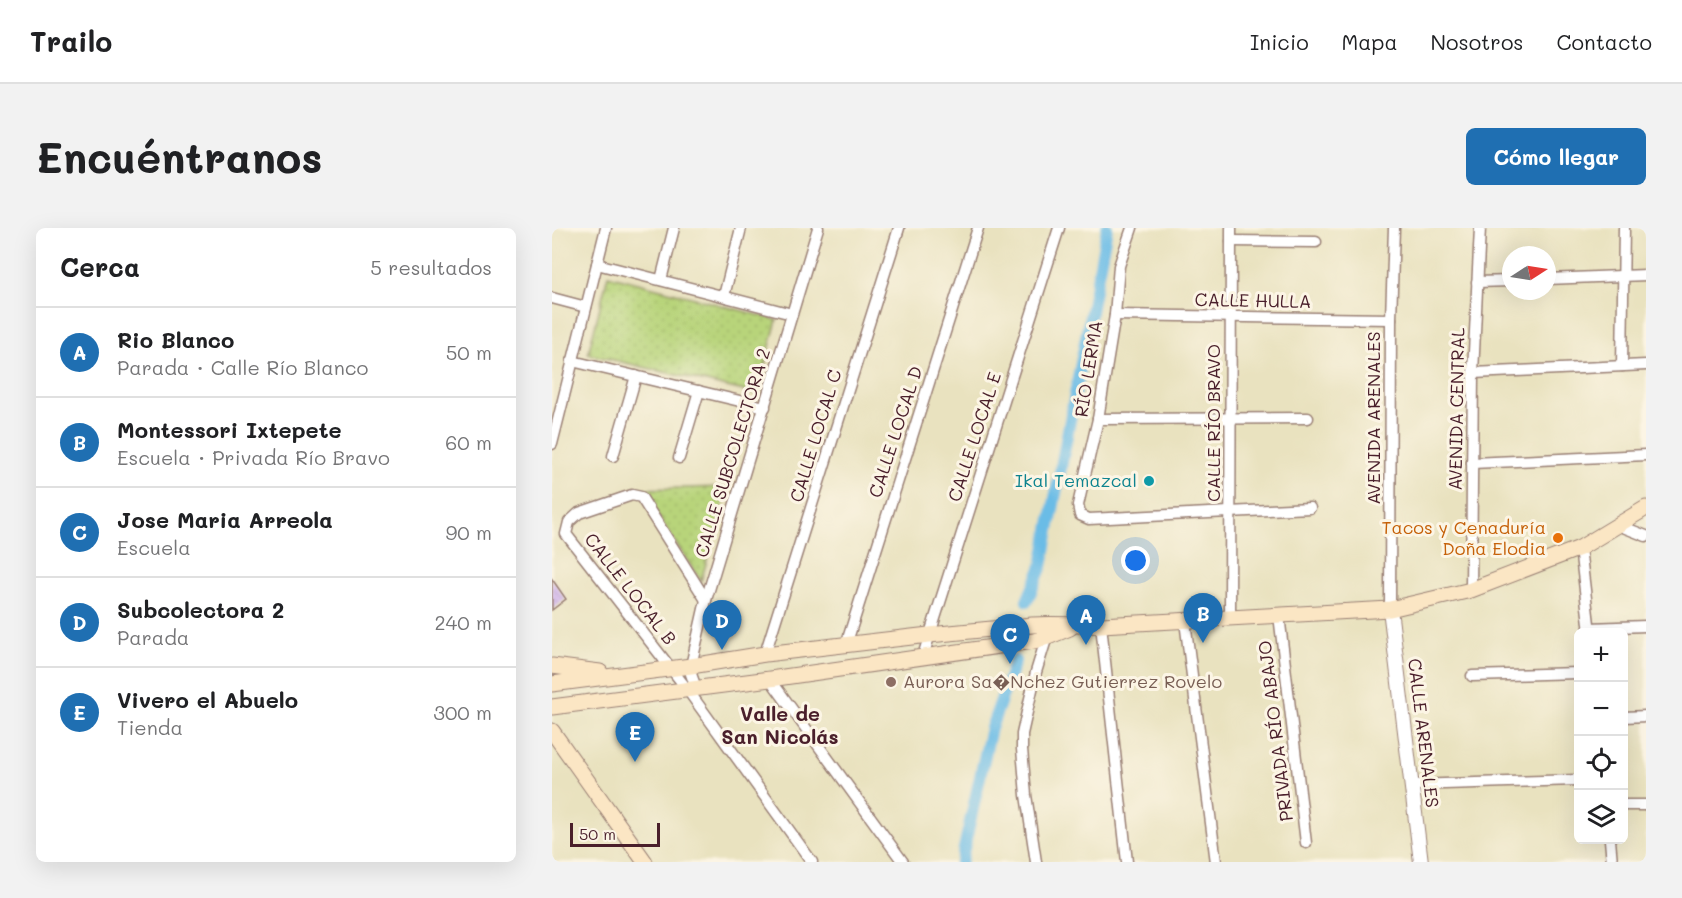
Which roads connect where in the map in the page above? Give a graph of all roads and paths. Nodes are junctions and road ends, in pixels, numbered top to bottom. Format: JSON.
{"nodes":[{"id":1,"x":606,"y":228,"type":"edge"},
{"id":2,"x":674,"y":228,"type":"edge"},
{"id":3,"x":741,"y":228,"type":"edge"},
{"id":4,"x":818,"y":228,"type":"edge"},
{"id":5,"x":899,"y":228,"type":"edge"},
{"id":6,"x":978,"y":228,"type":"edge"},
{"id":7,"x":1059,"y":228,"type":"edge"},
{"id":8,"x":1132,"y":228,"type":"edge"},
{"id":9,"x":1231,"y":228,"type":"edge"},
{"id":10,"x":1394,"y":228,"type":"edge"},
{"id":11,"x":1480,"y":228,"type":"edge"},
{"id":12,"x":1624,"y":228,"type":"edge"},
{"id":13,"x":1231,"y":241,"type":"junction"},
{"id":14,"x":1316,"y":242,"type":"dead end"},
{"id":15,"x":597,"y":264,"type":"junction"},
{"id":16,"x":1646,"y":275,"type":"edge"},
{"id":17,"x":1624,"y":276,"type":"junction"},
{"id":18,"x":1556,"y":279,"type":"edge"},
{"id":19,"x":661,"y":280,"type":"junction"},
{"id":20,"x":1502,"y":281,"type":"edge"},
{"id":21,"x":1477,"y":282,"type":"junction"},
{"id":22,"x":724,"y":296,"type":"junction"},
{"id":23,"x":552,"y":298,"type":"edge"},
{"id":24,"x":586,"y":307,"type":"junction"},
{"id":25,"x":792,"y":314,"type":"junction"},
{"id":26,"x":1115,"y":315,"type":"junction"},
{"id":27,"x":1231,"y":317,"type":"junction"},
{"id":28,"x":1391,"y":320,"type":"junction"},
{"id":29,"x":572,"y":361,"type":"junction"},
{"id":30,"x":1646,"y":365,"type":"edge"},
{"id":31,"x":1623,"y":366,"type":"junction"},
{"id":32,"x":1473,"y":373,"type":"junction"},
{"id":33,"x":636,"y":376,"type":"junction"},
{"id":34,"x":699,"y":391,"type":"junction"},
{"id":35,"x":765,"y":407,"type":"junction"},
{"id":36,"x":1308,"y":418,"type":"dead end"},
{"id":37,"x":1098,"y":419,"type":"junction"},
{"id":38,"x":1231,"y":419,"type":"junction"},
{"id":39,"x":552,"y":444,"type":"edge"},
{"id":40,"x":1646,"y":454,"type":"edge"},
{"id":41,"x":613,"y":456,"type":"dead end"},
{"id":42,"x":679,"y":458,"type":"dead end"},
{"id":43,"x":1472,"y":463,"type":"junction"},
{"id":44,"x":1310,"y":507,"type":"dead end"},
{"id":45,"x":1646,"y":507,"type":"edge"},
{"id":46,"x":1230,"y":511,"type":"junction"},
{"id":47,"x":1618,"y":525,"type":"junction"},
{"id":48,"x":1646,"y":536,"type":"edge"},
{"id":49,"x":1580,"y":548,"type":"junction"},
{"id":50,"x":1471,"y":590,"type":"junction"},
{"id":51,"x":706,"y":600,"type":"junction"},
{"id":52,"x":1390,"y":609,"type":"junction"},
{"id":53,"x":1279,"y":615,"type":"junction"},
{"id":54,"x":1230,"y":617,"type":"junction"},
{"id":55,"x":1185,"y":621,"type":"junction"},
{"id":56,"x":1101,"y":625,"type":"junction"},
{"id":57,"x":1646,"y":626,"type":"edge"},
{"id":58,"x":1589,"y":628,"type":"edge"},
{"id":59,"x":1618,"y":628,"type":"edge"},
{"id":60,"x":1048,"y":631,"type":"junction"},
{"id":61,"x":929,"y":635,"type":"junction"},
{"id":62,"x":846,"y":645,"type":"junction"},
{"id":63,"x":765,"y":654,"type":"junction"},
{"id":64,"x":923,"y":656,"type":"junction"},
{"id":65,"x":552,"y":666,"type":"edge"},
{"id":66,"x":691,"y":666,"type":"junction"},
{"id":67,"x":670,"y":668,"type":"junction"},
{"id":68,"x":1574,"y":673,"type":"edge"},
{"id":69,"x":624,"y":675,"type":"junction"},
{"id":70,"x":1472,"y":676,"type":"dead end"},
{"id":71,"x":770,"y":679,"type":"junction"},
{"id":72,"x":552,"y":684,"type":"edge"},
{"id":73,"x":691,"y":689,"type":"junction"},
{"id":74,"x":575,"y":703,"type":"junction"},
{"id":75,"x":552,"y":707,"type":"edge"},
{"id":76,"x":1646,"y":716,"type":"edge"},
{"id":77,"x":1628,"y":717,"type":"edge"},
{"id":78,"x":556,"y":736,"type":"edge"},
{"id":79,"x":1574,"y":780,"type":"edge"},
{"id":80,"x":1412,"y":785,"type":"junction"},
{"id":81,"x":1646,"y":805,"type":"edge"},
{"id":82,"x":1628,"y":806,"type":"edge"},
{"id":83,"x":1306,"y":843,"type":"dead end"},
{"id":84,"x":1610,"y":844,"type":"edge"},
{"id":85,"x":645,"y":862,"type":"edge"},
{"id":86,"x":812,"y":862,"type":"edge"},
{"id":87,"x":903,"y":862,"type":"edge"},
{"id":88,"x":1036,"y":862,"type":"edge"},
{"id":89,"x":1127,"y":862,"type":"edge"},
{"id":90,"x":1216,"y":862,"type":"edge"},
{"id":91,"x":1421,"y":862,"type":"edge"},
{"id":92,"x":1612,"y":862,"type":"edge"}],
"edges":[{"from":1,"to":15,"type":"street"},
{"from":2,"to":19,"type":"street"},
{"from":3,"to":22,"type":"street"},
{"from":4,"to":25,"type":"street","name":"CALLE SUBCOLECTORA 2"},
{"from":5,"to":63,"type":"street","name":"CALLE LOCAL C"},
{"from":6,"to":62,"type":"street","name":"CALLE LOCAL D"},
{"from":7,"to":61,"type":"street","name":"CALLE LOCAL E"},
{"from":8,"to":26,"type":"street","name":"RÍO LERMA"},
{"from":9,"to":13,"type":"street","name":"CALLE RÍO BRAVO"},
{"from":10,"to":28,"type":"street","name":"AVENIDA ARENALES"},
{"from":11,"to":21,"type":"street","name":"AVENIDA CENTRAL"},
{"from":12,"to":17,"type":"street"},
{"from":13,"to":14,"type":"street"},
{"from":13,"to":27,"type":"street","name":"CALLE RÍO BRAVO"},
{"from":15,"to":19,"type":"street"},
{"from":15,"to":24,"type":"street"},
{"from":16,"to":17,"type":"street"},
{"from":17,"to":18,"type":"street"},
{"from":17,"to":31,"type":"street"},
{"from":19,"to":22,"type":"street"},
{"from":20,"to":21,"type":"street"},
{"from":21,"to":32,"type":"street","name":"AVENIDA CENTRAL"},
{"from":22,"to":25,"type":"street"},
{"from":23,"to":24,"type":"street"},
{"from":24,"to":29,"type":"street"},
{"from":25,"to":35,"type":"street","name":"CALLE SUBCOLECTORA 2"},
{"from":26,"to":27,"type":"street","name":"CALLE HULLA"},
{"from":26,"to":37,"type":"street","name":"RÍO LERMA"},
{"from":27,"to":28,"type":"street","name":"CALLE HULLA"},
{"from":27,"to":38,"type":"street","name":"CALLE RÍO BRAVO"},
{"from":28,"to":52,"type":"street","name":"AVENIDA ARENALES"},
{"from":29,"to":33,"type":"street"},
{"from":29,"to":39,"type":"street"},
{"from":30,"to":31,"type":"street"},
{"from":31,"to":32,"type":"street"},
{"from":32,"to":43,"type":"street","name":"AVENIDA CENTRAL"},
{"from":33,"to":34,"type":"street"},
{"from":33,"to":41,"type":"street"},
{"from":34,"to":35,"type":"street"},
{"from":34,"to":42,"type":"street"},
{"from":35,"to":51,"type":"street","name":"CALLE SUBCOLECTORA 2"},
{"from":36,"to":38,"type":"street"},
{"from":37,"to":38,"type":"street"},
{"from":37,"to":46,"type":"street","name":"RÍO LERMA"},
{"from":38,"to":46,"type":"street","name":"CALLE RÍO BRAVO"},
{"from":40,"to":43,"type":"street"},
{"from":43,"to":50,"type":"street","name":"AVENIDA CENTRAL"},
{"from":44,"to":46,"type":"street"},
{"from":45,"to":47,"type":"main road"},
{"from":46,"to":54,"type":"street","name":"CALLE RÍO BRAVO"},
{"from":47,"to":48,"type":"street"},
{"from":47,"to":49,"type":"main road"},
{"from":49,"to":50,"type":"main road"},
{"from":49,"to":58,"type":"street"},
{"from":50,"to":52,"type":"main road"},
{"from":51,"to":66,"type":"street","name":"CALLE SUBCOLECTORA 2"},
{"from":51,"to":67,"type":"street","name":"CALLE LOCAL B"},
{"from":52,"to":53,"type":"main road"},
{"from":52,"to":80,"type":"street","name":"CALLE ARENALES"},
{"from":53,"to":54,"type":"main road"},
{"from":53,"to":83,"type":"street","name":"PRIVADA RÍO ABAJO"},
{"from":54,"to":55,"type":"main road"},
{"from":55,"to":56,"type":"main road"},
{"from":55,"to":90,"type":"street"},
{"from":56,"to":60,"type":"main road"},
{"from":56,"to":89,"type":"street"},
{"from":57,"to":59,"type":"street"},
{"from":60,"to":61,"type":"main road"},
{"from":60,"to":64,"type":"main road"},
{"from":60,"to":88,"type":"street"},
{"from":61,"to":62,"type":"main road"},
{"from":61,"to":64,"type":"street","name":"CALLE LOCAL E"},
{"from":62,"to":63,"type":"main road"},
{"from":63,"to":66,"type":"main road"},
{"from":64,"to":71,"type":"main road"},
{"from":65,"to":69,"type":"main road"},
{"from":66,"to":67,"type":"main road"},
{"from":66,"to":73,"type":"street","name":"CALLE SUBCOLECTORA 2"},
{"from":67,"to":69,"type":"main road"},
{"from":67,"to":73,"type":"street","name":"CALLE LOCAL B"},
{"from":68,"to":70,"type":"street"},
{"from":69,"to":72,"type":"main road"},
{"from":71,"to":73,"type":"main road"},
{"from":71,"to":87,"type":"street"},
{"from":73,"to":74,"type":"main road"},
{"from":73,"to":86,"type":"street","name":"CALLE LOCAL B"},
{"from":74,"to":75,"type":"main road"},
{"from":74,"to":78,"type":"main road"},
{"from":76,"to":77,"type":"street"},
{"from":78,"to":85,"type":"main road"},
{"from":79,"to":80,"type":"street"},
{"from":80,"to":91,"type":"street","name":"CALLE ARENALES"},
{"from":81,"to":82,"type":"street"},
{"from":84,"to":92,"type":"street"}]}
